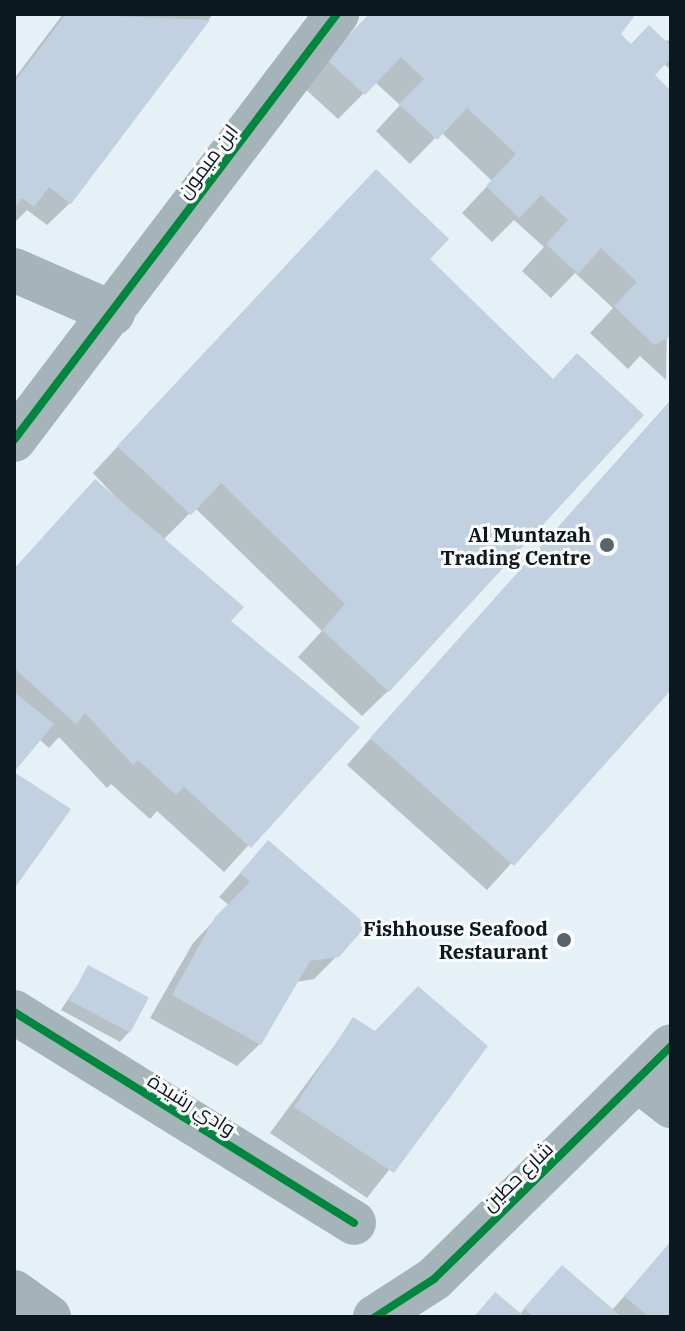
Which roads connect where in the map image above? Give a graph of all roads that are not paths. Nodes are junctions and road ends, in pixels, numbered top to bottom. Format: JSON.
{"nodes":[{"id":1,"x":337,"y":14,"type":"edge"},
{"id":2,"x":14,"y":270,"type":"edge"},
{"id":3,"x":113,"y":313,"type":"junction"},
{"id":4,"x":14,"y":440,"type":"edge"},
{"id":5,"x":14,"y":1012,"type":"edge"},
{"id":6,"x":671,"y":1046,"type":"edge"},
{"id":7,"x":655,"y":1093,"type":"edge"},
{"id":8,"x":354,"y":1223,"type":"dead end"},
{"id":9,"x":14,"y":1292,"type":"edge"},
{"id":10,"x":426,"y":1298,"type":"edge"},
{"id":11,"x":49,"y":1317,"type":"edge"},
{"id":12,"x":375,"y":1317,"type":"edge"}],
"edges":[{"from":1,"to":3,"type":"street","name":"ابن ميمون"},
{"from":2,"to":3,"type":"street"},
{"from":3,"to":4,"type":"street","name":"ابن ميمون"},
{"from":5,"to":8,"type":"street","name":"وادي رشيدة"},
{"from":6,"to":7,"type":"street","name":"شارع حطين"},
{"from":7,"to":10,"type":"street","name":"شارع حطين"},
{"from":9,"to":11,"type":"street"},
{"from":10,"to":12,"type":"street","name":"شارع حطين"}]}
